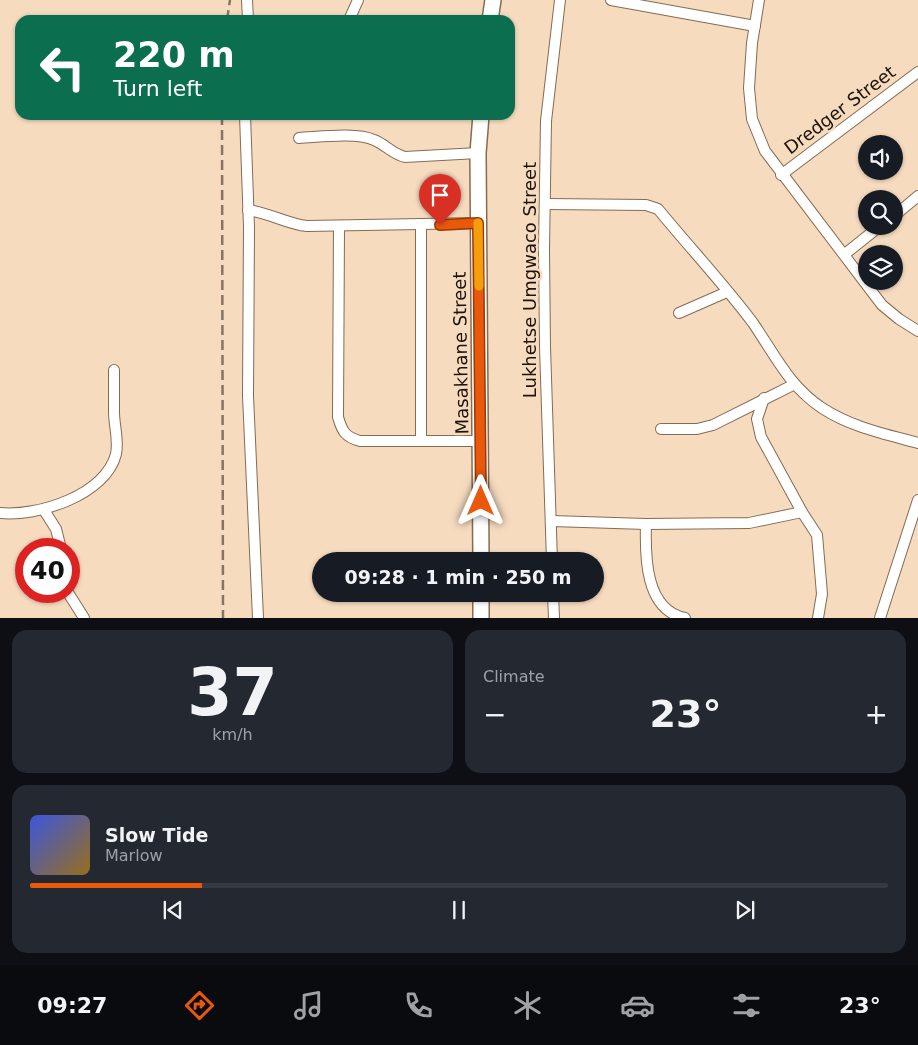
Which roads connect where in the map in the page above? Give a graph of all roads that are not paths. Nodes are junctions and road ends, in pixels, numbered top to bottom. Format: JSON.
{"nodes":[{"id":1,"x":247,"y":0,"type":"edge"},
{"id":2,"x":358,"y":0,"type":"edge"},
{"id":3,"x":492,"y":0,"type":"edge"},
{"id":4,"x":560,"y":0,"type":"edge"},
{"id":5,"x":611,"y":0,"type":"edge"},
{"id":6,"x":760,"y":0,"type":"edge"},
{"id":7,"x":248,"y":15,"type":"edge"},
{"id":8,"x":351,"y":15,"type":"edge"},
{"id":9,"x":490,"y":15,"type":"edge"},
{"id":10,"x":755,"y":26,"type":"junction"},
{"id":11,"x":918,"y":72,"type":"edge"},
{"id":12,"x":245,"y":120,"type":"edge"},
{"id":13,"x":480,"y":120,"type":"edge"},
{"id":14,"x":300,"y":138,"type":"dead end"},
{"id":15,"x":478,"y":153,"type":"junction"},
{"id":16,"x":782,"y":174,"type":"junction"},
{"id":17,"x":918,"y":196,"type":"edge"},
{"id":18,"x":547,"y":204,"type":"junction"},
{"id":19,"x":903,"y":208,"type":"edge"},
{"id":20,"x":248,"y":210,"type":"junction"},
{"id":21,"x":478,"y":223,"type":"junction"},
{"id":22,"x":339,"y":226,"type":"junction"},
{"id":23,"x":421,"y":226,"type":"junction"},
{"id":24,"x":869,"y":235,"type":"edge"},
{"id":25,"x":845,"y":254,"type":"junction"},
{"id":26,"x":727,"y":292,"type":"junction"},
{"id":27,"x":679,"y":313,"type":"dead end"},
{"id":28,"x":918,"y":331,"type":"edge"},
{"id":29,"x":114,"y":370,"type":"dead end"},
{"id":30,"x":793,"y":385,"type":"junction"},
{"id":31,"x":764,"y":398,"type":"junction"},
{"id":32,"x":661,"y":429,"type":"dead end"},
{"id":33,"x":421,"y":441,"type":"junction"},
{"id":34,"x":481,"y":441,"type":"junction"},
{"id":35,"x":918,"y":443,"type":"edge"},
{"id":36,"x":918,"y":500,"type":"edge"},
{"id":37,"x":44,"y":510,"type":"junction"},
{"id":38,"x":802,"y":512,"type":"junction"},
{"id":39,"x":0,"y":513,"type":"edge"},
{"id":40,"x":552,"y":521,"type":"junction"},
{"id":41,"x":646,"y":524,"type":"junction"},
{"id":42,"x":59,"y":538,"type":"edge"},
{"id":43,"x":481,"y":552,"type":"edge"},
{"id":44,"x":552,"y":552,"type":"edge"},
{"id":45,"x":481,"y":602,"type":"edge"},
{"id":46,"x":553,"y":602,"type":"edge"},
{"id":47,"x":75,"y":603,"type":"edge"},
{"id":48,"x":84,"y":618,"type":"edge"},
{"id":49,"x":258,"y":618,"type":"edge"},
{"id":50,"x":481,"y":618,"type":"edge"},
{"id":51,"x":554,"y":618,"type":"edge"},
{"id":52,"x":685,"y":618,"type":"edge"},
{"id":53,"x":818,"y":618,"type":"edge"},
{"id":54,"x":880,"y":618,"type":"edge"}],
"edges":[{"from":1,"to":7,"type":"street"},
{"from":2,"to":8,"type":"street"},
{"from":3,"to":9,"type":"street"},
{"from":4,"to":18,"type":"street","name":"Lukhetse Umgwaco Street"},
{"from":5,"to":10,"type":"street"},
{"from":6,"to":10,"type":"street"},
{"from":10,"to":16,"type":"street"},
{"from":11,"to":16,"type":"street","name":"Dredger Street"},
{"from":12,"to":20,"type":"street"},
{"from":13,"to":15,"type":"street","name":"Masakhane Street"},
{"from":14,"to":15,"type":"street"},
{"from":15,"to":21,"type":"street","name":"Masakhane Street"},
{"from":16,"to":25,"type":"street"},
{"from":17,"to":19,"type":"street"},
{"from":18,"to":26,"type":"street"},
{"from":18,"to":40,"type":"street","name":"Lukhetse Umgwaco Street"},
{"from":20,"to":22,"type":"street"},
{"from":20,"to":49,"type":"street"},
{"from":21,"to":23,"type":"street"},
{"from":21,"to":34,"type":"street","name":"Masakhane Street"},
{"from":22,"to":23,"type":"street"},
{"from":22,"to":33,"type":"street"},
{"from":23,"to":33,"type":"street"},
{"from":24,"to":25,"type":"street"},
{"from":25,"to":28,"type":"street"},
{"from":26,"to":27,"type":"street"},
{"from":26,"to":30,"type":"street"},
{"from":29,"to":37,"type":"street"},
{"from":30,"to":31,"type":"street"},
{"from":30,"to":35,"type":"street"},
{"from":31,"to":32,"type":"street"},
{"from":31,"to":38,"type":"street"},
{"from":33,"to":34,"type":"street"},
{"from":34,"to":43,"type":"street","name":"Masakhane Street"},
{"from":36,"to":54,"type":"street"},
{"from":37,"to":39,"type":"street"},
{"from":37,"to":42,"type":"street"},
{"from":38,"to":41,"type":"street"},
{"from":38,"to":53,"type":"street"},
{"from":40,"to":41,"type":"street"},
{"from":40,"to":44,"type":"street","name":"Lukhetse Umgwaco Street"},
{"from":41,"to":52,"type":"street"},
{"from":45,"to":50,"type":"street"},
{"from":46,"to":51,"type":"street"},
{"from":47,"to":48,"type":"street"}]}
